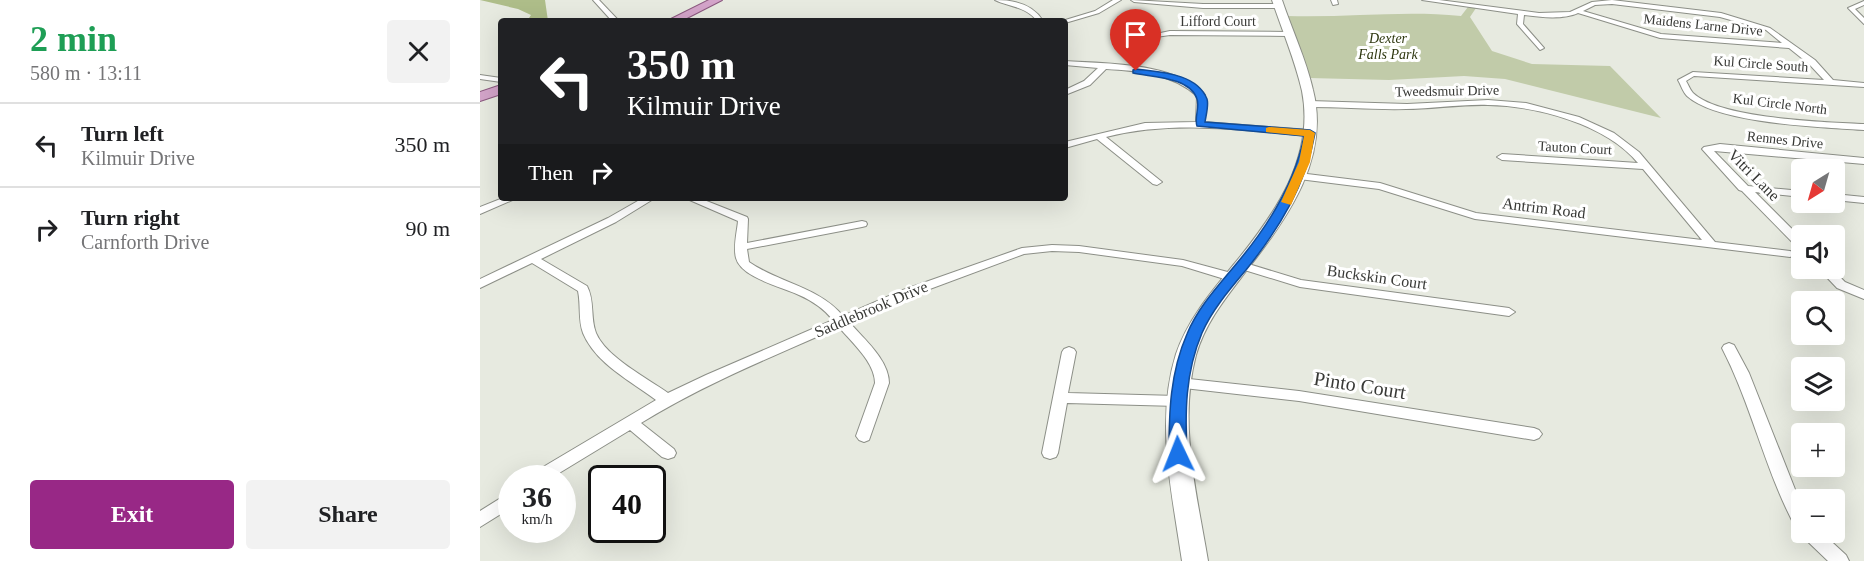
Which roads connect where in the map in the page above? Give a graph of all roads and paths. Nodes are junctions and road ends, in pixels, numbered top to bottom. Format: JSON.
{"nodes":[{"id":1,"x":596,"y":0,"type":"edge"},
{"id":2,"x":717,"y":0,"type":"edge"},
{"id":3,"x":998,"y":0,"type":"edge"},
{"id":4,"x":1119,"y":0,"type":"edge"},
{"id":5,"x":1134,"y":0,"type":"edge"},
{"id":6,"x":1425,"y":0,"type":"edge"},
{"id":7,"x":1853,"y":0,"type":"edge"},
{"id":8,"x":1278,"y":3,"type":"edge"},
{"id":9,"x":1863,"y":3,"type":"edge"},
{"id":10,"x":1580,"y":12,"type":"junction"},
{"id":11,"x":1521,"y":13,"type":"junction"},
{"id":12,"x":613,"y":18,"type":"edge"},
{"id":13,"x":678,"y":18,"type":"edge"},
{"id":14,"x":1038,"y":18,"type":"edge"},
{"id":15,"x":1068,"y":20,"type":"edge"},
{"id":16,"x":1864,"y":21,"type":"edge"},
{"id":17,"x":1288,"y":34,"type":"junction"},
{"id":18,"x":1149,"y":36,"type":"dead end"},
{"id":19,"x":1791,"y":45,"type":"junction"},
{"id":20,"x":1540,"y":48,"type":"dead end"},
{"id":21,"x":1068,"y":63,"type":"edge"},
{"id":22,"x":1103,"y":68,"type":"junction"},
{"id":23,"x":480,"y":77,"type":"edge"},
{"id":24,"x":498,"y":80,"type":"edge"},
{"id":25,"x":1831,"y":83,"type":"junction"},
{"id":26,"x":1864,"y":85,"type":"edge"},
{"id":27,"x":498,"y":90,"type":"edge"},
{"id":28,"x":1068,"y":92,"type":"edge"},
{"id":29,"x":480,"y":97,"type":"edge"},
{"id":30,"x":1696,"y":98,"type":"joint"},
{"id":31,"x":1310,"y":104,"type":"junction"},
{"id":32,"x":1200,"y":124,"type":"junction"},
{"id":33,"x":1864,"y":127,"type":"edge"},
{"id":34,"x":1310,"y":133,"type":"junction"},
{"id":35,"x":1099,"y":136,"type":"junction"},
{"id":36,"x":1068,"y":145,"type":"edge"},
{"id":37,"x":1709,"y":153,"type":"joint"},
{"id":38,"x":1502,"y":157,"type":"dead end"},
{"id":39,"x":1864,"y":161,"type":"edge"},
{"id":40,"x":1646,"y":166,"type":"junction"},
{"id":41,"x":1299,"y":176,"type":"junction"},
{"id":42,"x":1157,"y":182,"type":"dead end"},
{"id":43,"x":1743,"y":188,"type":"junction"},
{"id":44,"x":1791,"y":193,"type":"edge"},
{"id":45,"x":1845,"y":198,"type":"edge"},
{"id":46,"x":1864,"y":200,"type":"edge"},
{"id":47,"x":505,"y":201,"type":"edge"},
{"id":48,"x":646,"y":201,"type":"edge"},
{"id":49,"x":698,"y":201,"type":"edge"},
{"id":50,"x":480,"y":211,"type":"edge"},
{"id":51,"x":862,"y":224,"type":"dead end"},
{"id":52,"x":1791,"y":235,"type":"edge"},
{"id":53,"x":1710,"y":244,"type":"junction"},
{"id":54,"x":742,"y":247,"type":"junction"},
{"id":55,"x":1790,"y":254,"type":"dead end"},
{"id":56,"x":531,"y":258,"type":"junction"},
{"id":57,"x":1236,"y":271,"type":"junction"},
{"id":58,"x":1835,"y":279,"type":"edge"},
{"id":59,"x":480,"y":284,"type":"edge"},
{"id":60,"x":1864,"y":296,"type":"edge"},
{"id":61,"x":1509,"y":312,"type":"dead end"},
{"id":62,"x":843,"y":321,"type":"junction"},
{"id":63,"x":1729,"y":348,"type":"dead end"},
{"id":64,"x":1069,"y":352,"type":"dead end"},
{"id":65,"x":1180,"y":383,"type":"junction"},
{"id":66,"x":1061,"y":398,"type":"junction"},
{"id":67,"x":667,"y":400,"type":"junction"},
{"id":68,"x":1177,"y":401,"type":"junction"},
{"id":69,"x":630,"y":422,"type":"junction"},
{"id":70,"x":1534,"y":434,"type":"dead end"},
{"id":71,"x":864,"y":436,"type":"dead end"},
{"id":72,"x":668,"y":453,"type":"dead end"},
{"id":73,"x":1050,"y":453,"type":"dead end"},
{"id":74,"x":560,"y":465,"type":"edge"},
{"id":75,"x":1791,"y":504,"type":"edge"},
{"id":76,"x":498,"y":508,"type":"edge"},
{"id":77,"x":480,"y":520,"type":"edge"},
{"id":78,"x":1821,"y":543,"type":"edge"},
{"id":79,"x":1195,"y":561,"type":"edge"},
{"id":80,"x":1840,"y":561,"type":"edge"}],
"edges":[{"from":1,"to":12,"type":"street"},
{"from":2,"to":13,"type":"main road"},
{"from":3,"to":14,"type":"street"},
{"from":4,"to":15,"type":"street"},
{"from":5,"to":8,"type":"street"},
{"from":6,"to":11,"type":"street"},
{"from":7,"to":9,"type":"street"},
{"from":8,"to":17,"type":"street"},
{"from":9,"to":16,"type":"street"},
{"from":10,"to":11,"type":"street"},
{"from":10,"to":19,"type":"street","name":"Maidens Larne Drive"},
{"from":10,"to":19,"type":"street"},
{"from":11,"to":20,"type":"street"},
{"from":17,"to":18,"type":"street","name":"Lifford Court"},
{"from":17,"to":31,"type":"street"},
{"from":19,"to":25,"type":"street"},
{"from":21,"to":22,"type":"street"},
{"from":22,"to":28,"type":"street"},
{"from":22,"to":32,"type":"street"},
{"from":23,"to":24,"type":"street"},
{"from":25,"to":26,"type":"street","name":"Kul Circle South"},
{"from":25,"to":30,"type":"street","name":"Kul Circle South"},
{"from":27,"to":29,"type":"main road"},
{"from":30,"to":33,"type":"street","name":"Kul Circle North"},
{"from":31,"to":34,"type":"street"},
{"from":31,"to":40,"type":"street","name":"Tweedsmuir Drive"},
{"from":32,"to":34,"type":"street"},
{"from":32,"to":35,"type":"street"},
{"from":34,"to":41,"type":"street"},
{"from":35,"to":36,"type":"street"},
{"from":35,"to":42,"type":"street"},
{"from":37,"to":39,"type":"street","name":"Rennes Drive"},
{"from":37,"to":43,"type":"street","name":"Vitri Lane"},
{"from":38,"to":40,"type":"street","name":"Tauton Court"},
{"from":40,"to":53,"type":"street","name":"Tweedsmuir Drive"},
{"from":41,"to":53,"type":"street","name":"Antrim Road"},
{"from":41,"to":57,"type":"street"},
{"from":43,"to":44,"type":"street"},
{"from":43,"to":52,"type":"street","name":"Vitri Lane"},
{"from":45,"to":46,"type":"street"},
{"from":47,"to":50,"type":"street"},
{"from":48,"to":56,"type":"street"},
{"from":49,"to":54,"type":"street"},
{"from":51,"to":54,"type":"street"},
{"from":53,"to":55,"type":"street","name":"Antrim Road"},
{"from":54,"to":62,"type":"street"},
{"from":56,"to":59,"type":"street"},
{"from":56,"to":67,"type":"street"},
{"from":57,"to":61,"type":"street","name":"Buckskin Court"},
{"from":57,"to":62,"type":"street","name":"Saddlebrook Drive"},
{"from":57,"to":65,"type":"street"},
{"from":58,"to":60,"type":"street"},
{"from":62,"to":67,"type":"street","name":"Saddlebrook Drive"},
{"from":62,"to":71,"type":"street"},
{"from":63,"to":75,"type":"street"},
{"from":64,"to":66,"type":"street"},
{"from":65,"to":68,"type":"street"},
{"from":65,"to":70,"type":"street","name":"Pinto Court"},
{"from":66,"to":68,"type":"street"},
{"from":66,"to":73,"type":"street"},
{"from":67,"to":69,"type":"street","name":"Saddlebrook Drive"},
{"from":68,"to":79,"type":"street"},
{"from":69,"to":72,"type":"street"},
{"from":69,"to":74,"type":"street","name":"Saddlebrook Drive"},
{"from":76,"to":77,"type":"street"},
{"from":78,"to":80,"type":"street"}]}
